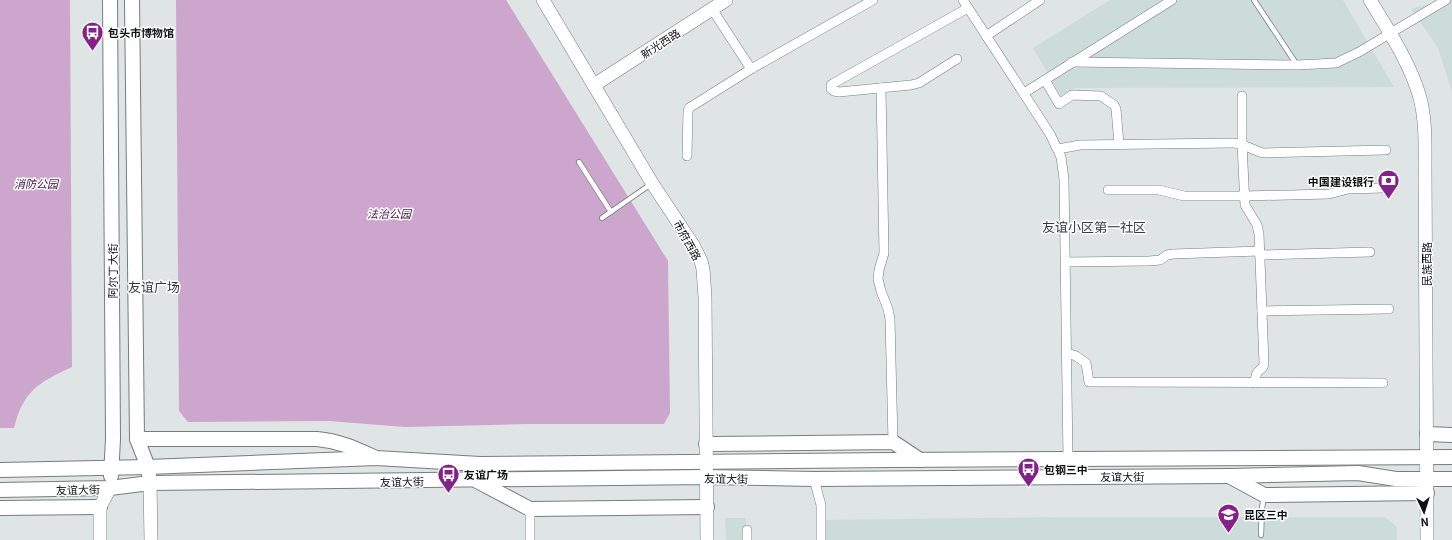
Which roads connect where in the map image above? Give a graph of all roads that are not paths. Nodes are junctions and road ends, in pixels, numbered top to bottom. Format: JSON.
{"nodes":[{"id":1,"x":110,"y":0,"type":"edge"},
{"id":2,"x":132,"y":0,"type":"edge"},
{"id":3,"x":543,"y":0,"type":"edge"},
{"id":4,"x":726,"y":0,"type":"edge"},
{"id":5,"x":873,"y":0,"type":"edge"},
{"id":6,"x":1040,"y":0,"type":"edge"},
{"id":7,"x":1172,"y":0,"type":"edge"},
{"id":8,"x":1254,"y":0,"type":"edge"},
{"id":9,"x":1370,"y":0,"type":"edge"},
{"id":10,"x":1446,"y":0,"type":"edge"},
{"id":11,"x":968,"y":3,"type":"edge"},
{"id":12,"x":712,"y":9,"type":"junction"},
{"id":13,"x":1390,"y":34,"type":"junction"},
{"id":14,"x":986,"y":36,"type":"junction"},
{"id":15,"x":956,"y":59,"type":"dead end"},
{"id":16,"x":1072,"y":62,"type":"junction"},
{"id":17,"x":1297,"y":65,"type":"junction"},
{"id":18,"x":751,"y":69,"type":"junction"},
{"id":19,"x":1045,"y":80,"type":"junction"},
{"id":20,"x":594,"y":85,"type":"junction"},
{"id":21,"x":881,"y":88,"type":"junction"},
{"id":22,"x":1024,"y":93,"type":"junction"},
{"id":23,"x":1242,"y":96,"type":"dead end"},
{"id":24,"x":1119,"y":144,"type":"junction"},
{"id":25,"x":1242,"y":144,"type":"junction"},
{"id":26,"x":1058,"y":150,"type":"junction"},
{"id":27,"x":1386,"y":150,"type":"dead end"},
{"id":28,"x":687,"y":156,"type":"dead end"},
{"id":29,"x":579,"y":162,"type":"dead end"},
{"id":30,"x":652,"y":184,"type":"junction"},
{"id":31,"x":1384,"y":188,"type":"dead end"},
{"id":32,"x":1108,"y":190,"type":"dead end"},
{"id":33,"x":1244,"y":196,"type":"junction"},
{"id":34,"x":611,"y":212,"type":"junction"},
{"id":35,"x":602,"y":218,"type":"dead end"},
{"id":36,"x":1370,"y":252,"type":"dead end"},
{"id":37,"x":1260,"y":253,"type":"junction"},
{"id":38,"x":1066,"y":262,"type":"junction"},
{"id":39,"x":1389,"y":309,"type":"dead end"},
{"id":40,"x":1262,"y":311,"type":"junction"},
{"id":41,"x":1067,"y":353,"type":"junction"},
{"id":42,"x":1255,"y":383,"type":"junction"},
{"id":43,"x":1383,"y":383,"type":"dead end"},
{"id":44,"x":1427,"y":434,"type":"junction"},
{"id":45,"x":1452,"y":435,"type":"edge"},
{"id":46,"x":137,"y":439,"type":"junction"},
{"id":47,"x":893,"y":442,"type":"junction"},
{"id":48,"x":706,"y":444,"type":"junction"},
{"id":49,"x":1359,"y":457,"type":"junction"},
{"id":50,"x":1427,"y":457,"type":"junction"},
{"id":51,"x":1452,"y":457,"type":"edge"},
{"id":52,"x":376,"y":458,"type":"junction"},
{"id":53,"x":1068,"y":459,"type":"junction"},
{"id":54,"x":920,"y":460,"type":"junction"},
{"id":55,"x":706,"y":462,"type":"junction"},
{"id":56,"x":148,"y":467,"type":"junction"},
{"id":57,"x":111,"y":468,"type":"junction"},
{"id":58,"x":0,"y":470,"type":"edge"},
{"id":59,"x":1358,"y":473,"type":"junction"},
{"id":60,"x":1229,"y":476,"type":"junction"},
{"id":61,"x":706,"y":477,"type":"junction"},
{"id":62,"x":1452,"y":478,"type":"edge"},
{"id":63,"x":814,"y":479,"type":"junction"},
{"id":64,"x":1427,"y":479,"type":"junction"},
{"id":65,"x":474,"y":480,"type":"junction"},
{"id":66,"x":150,"y":483,"type":"junction"},
{"id":67,"x":110,"y":488,"type":"junction"},
{"id":68,"x":0,"y":490,"type":"edge"},
{"id":69,"x":1427,"y":493,"type":"junction"},
{"id":70,"x":1264,"y":495,"type":"junction"},
{"id":71,"x":100,"y":507,"type":"junction"},
{"id":72,"x":707,"y":507,"type":"junction"},
{"id":73,"x":0,"y":508,"type":"edge"},
{"id":74,"x":530,"y":509,"type":"junction"},
{"id":75,"x":747,"y":530,"type":"dead end"},
{"id":76,"x":1261,"y":535,"type":"dead end"},
{"id":77,"x":100,"y":540,"type":"edge"},
{"id":78,"x":151,"y":540,"type":"edge"},
{"id":79,"x":530,"y":540,"type":"edge"},
{"id":80,"x":707,"y":540,"type":"edge"},
{"id":81,"x":747,"y":540,"type":"edge"},
{"id":82,"x":821,"y":540,"type":"edge"},
{"id":83,"x":1427,"y":540,"type":"edge"}],
"edges":[{"from":1,"to":57,"type":"main road","name":"阿尔丁大街"},
{"from":2,"to":46,"type":"main road","name":"阿尔丁大街"},
{"from":3,"to":20,"type":"street","name":"市府西路"},
{"from":4,"to":12,"type":"street","name":"新光西路"},
{"from":5,"to":18,"type":"street"},
{"from":6,"to":14,"type":"street"},
{"from":7,"to":16,"type":"street"},
{"from":8,"to":17,"type":"lane"},
{"from":9,"to":13,"type":"street","name":"民族西路"},
{"from":10,"to":13,"type":"street"},
{"from":11,"to":14,"type":"street"},
{"from":11,"to":21,"type":"street"},
{"from":12,"to":18,"type":"street"},
{"from":12,"to":20,"type":"street","name":"新光西路"},
{"from":13,"to":17,"type":"street"},
{"from":13,"to":44,"type":"street","name":"民族西路"},
{"from":14,"to":22,"type":"street"},
{"from":15,"to":21,"type":"street"},
{"from":16,"to":17,"type":"street"},
{"from":16,"to":19,"type":"street"},
{"from":18,"to":28,"type":"street"},
{"from":19,"to":22,"type":"street"},
{"from":19,"to":24,"type":"street"},
{"from":20,"to":30,"type":"street","name":"市府西路"},
{"from":21,"to":47,"type":"street"},
{"from":22,"to":26,"type":"street"},
{"from":23,"to":25,"type":"street"},
{"from":24,"to":25,"type":"street"},
{"from":24,"to":26,"type":"street"},
{"from":25,"to":27,"type":"street"},
{"from":25,"to":33,"type":"street"},
{"from":26,"to":38,"type":"street"},
{"from":29,"to":34,"type":"lane"},
{"from":30,"to":34,"type":"lane"},
{"from":30,"to":48,"type":"street","name":"市府西路"},
{"from":31,"to":33,"type":"street"},
{"from":32,"to":33,"type":"street"},
{"from":33,"to":37,"type":"street"},
{"from":34,"to":35,"type":"lane"},
{"from":36,"to":37,"type":"street"},
{"from":37,"to":38,"type":"street"},
{"from":37,"to":40,"type":"street"},
{"from":38,"to":41,"type":"street"},
{"from":39,"to":40,"type":"street"},
{"from":40,"to":42,"type":"street"},
{"from":41,"to":42,"type":"street"},
{"from":41,"to":53,"type":"street"},
{"from":42,"to":43,"type":"street"},
{"from":44,"to":45,"type":"main road"},
{"from":44,"to":50,"type":"street","name":"民族西路"},
{"from":46,"to":52,"type":"main road"},
{"from":46,"to":56,"type":"main road","name":"阿尔丁大街"},
{"from":47,"to":48,"type":"main road"},
{"from":47,"to":54,"type":"main road"},
{"from":48,"to":55,"type":"street","name":"市府西路"},
{"from":49,"to":50,"type":"main road","name":"友谊大街"},
{"from":49,"to":53,"type":"main road","name":"友谊大街"},
{"from":49,"to":59,"type":"main road"},
{"from":50,"to":51,"type":"main road","name":"友谊大街"},
{"from":50,"to":64,"type":"street","name":"民族西路"},
{"from":52,"to":55,"type":"main road","name":"友谊大街"},
{"from":52,"to":56,"type":"main road","name":"友谊大街"},
{"from":53,"to":54,"type":"main road","name":"友谊大街"},
{"from":54,"to":55,"type":"main road","name":"友谊大街"},
{"from":55,"to":61,"type":"street","name":"市府西路"},
{"from":56,"to":57,"type":"main road","name":"友谊大街"},
{"from":56,"to":66,"type":"main road","name":"阿尔丁大街"},
{"from":57,"to":58,"type":"main road","name":"友谊大街"},
{"from":57,"to":67,"type":"main road","name":"阿尔丁大街"},
{"from":59,"to":60,"type":"main road","name":"友谊大街"},
{"from":59,"to":64,"type":"main road","name":"友谊大街"},
{"from":60,"to":63,"type":"main road","name":"友谊大街"},
{"from":60,"to":70,"type":"main road"},
{"from":61,"to":63,"type":"main road","name":"友谊大街"},
{"from":61,"to":65,"type":"main road","name":"友谊大街"},
{"from":61,"to":72,"type":"street","name":"市府西路"},
{"from":62,"to":64,"type":"main road","name":"友谊大街"},
{"from":63,"to":82,"type":"street"},
{"from":64,"to":69,"type":"street","name":"民族西路"},
{"from":65,"to":66,"type":"main road","name":"友谊大街"},
{"from":65,"to":74,"type":"main road"},
{"from":66,"to":67,"type":"main road","name":"友谊大街"},
{"from":66,"to":78,"type":"street","name":"阿尔丁大街"},
{"from":67,"to":68,"type":"main road","name":"友谊大街"},
{"from":67,"to":71,"type":"street","name":"阿尔丁大街"},
{"from":69,"to":70,"type":"main road"},
{"from":69,"to":83,"type":"street","name":"民族西路"},
{"from":70,"to":76,"type":"lane"},
{"from":71,"to":73,"type":"main road"},
{"from":71,"to":77,"type":"street","name":"阿尔丁大街"},
{"from":72,"to":74,"type":"main road"},
{"from":72,"to":80,"type":"street","name":"市府西路"},
{"from":74,"to":79,"type":"street"},
{"from":75,"to":81,"type":"street"}]}
